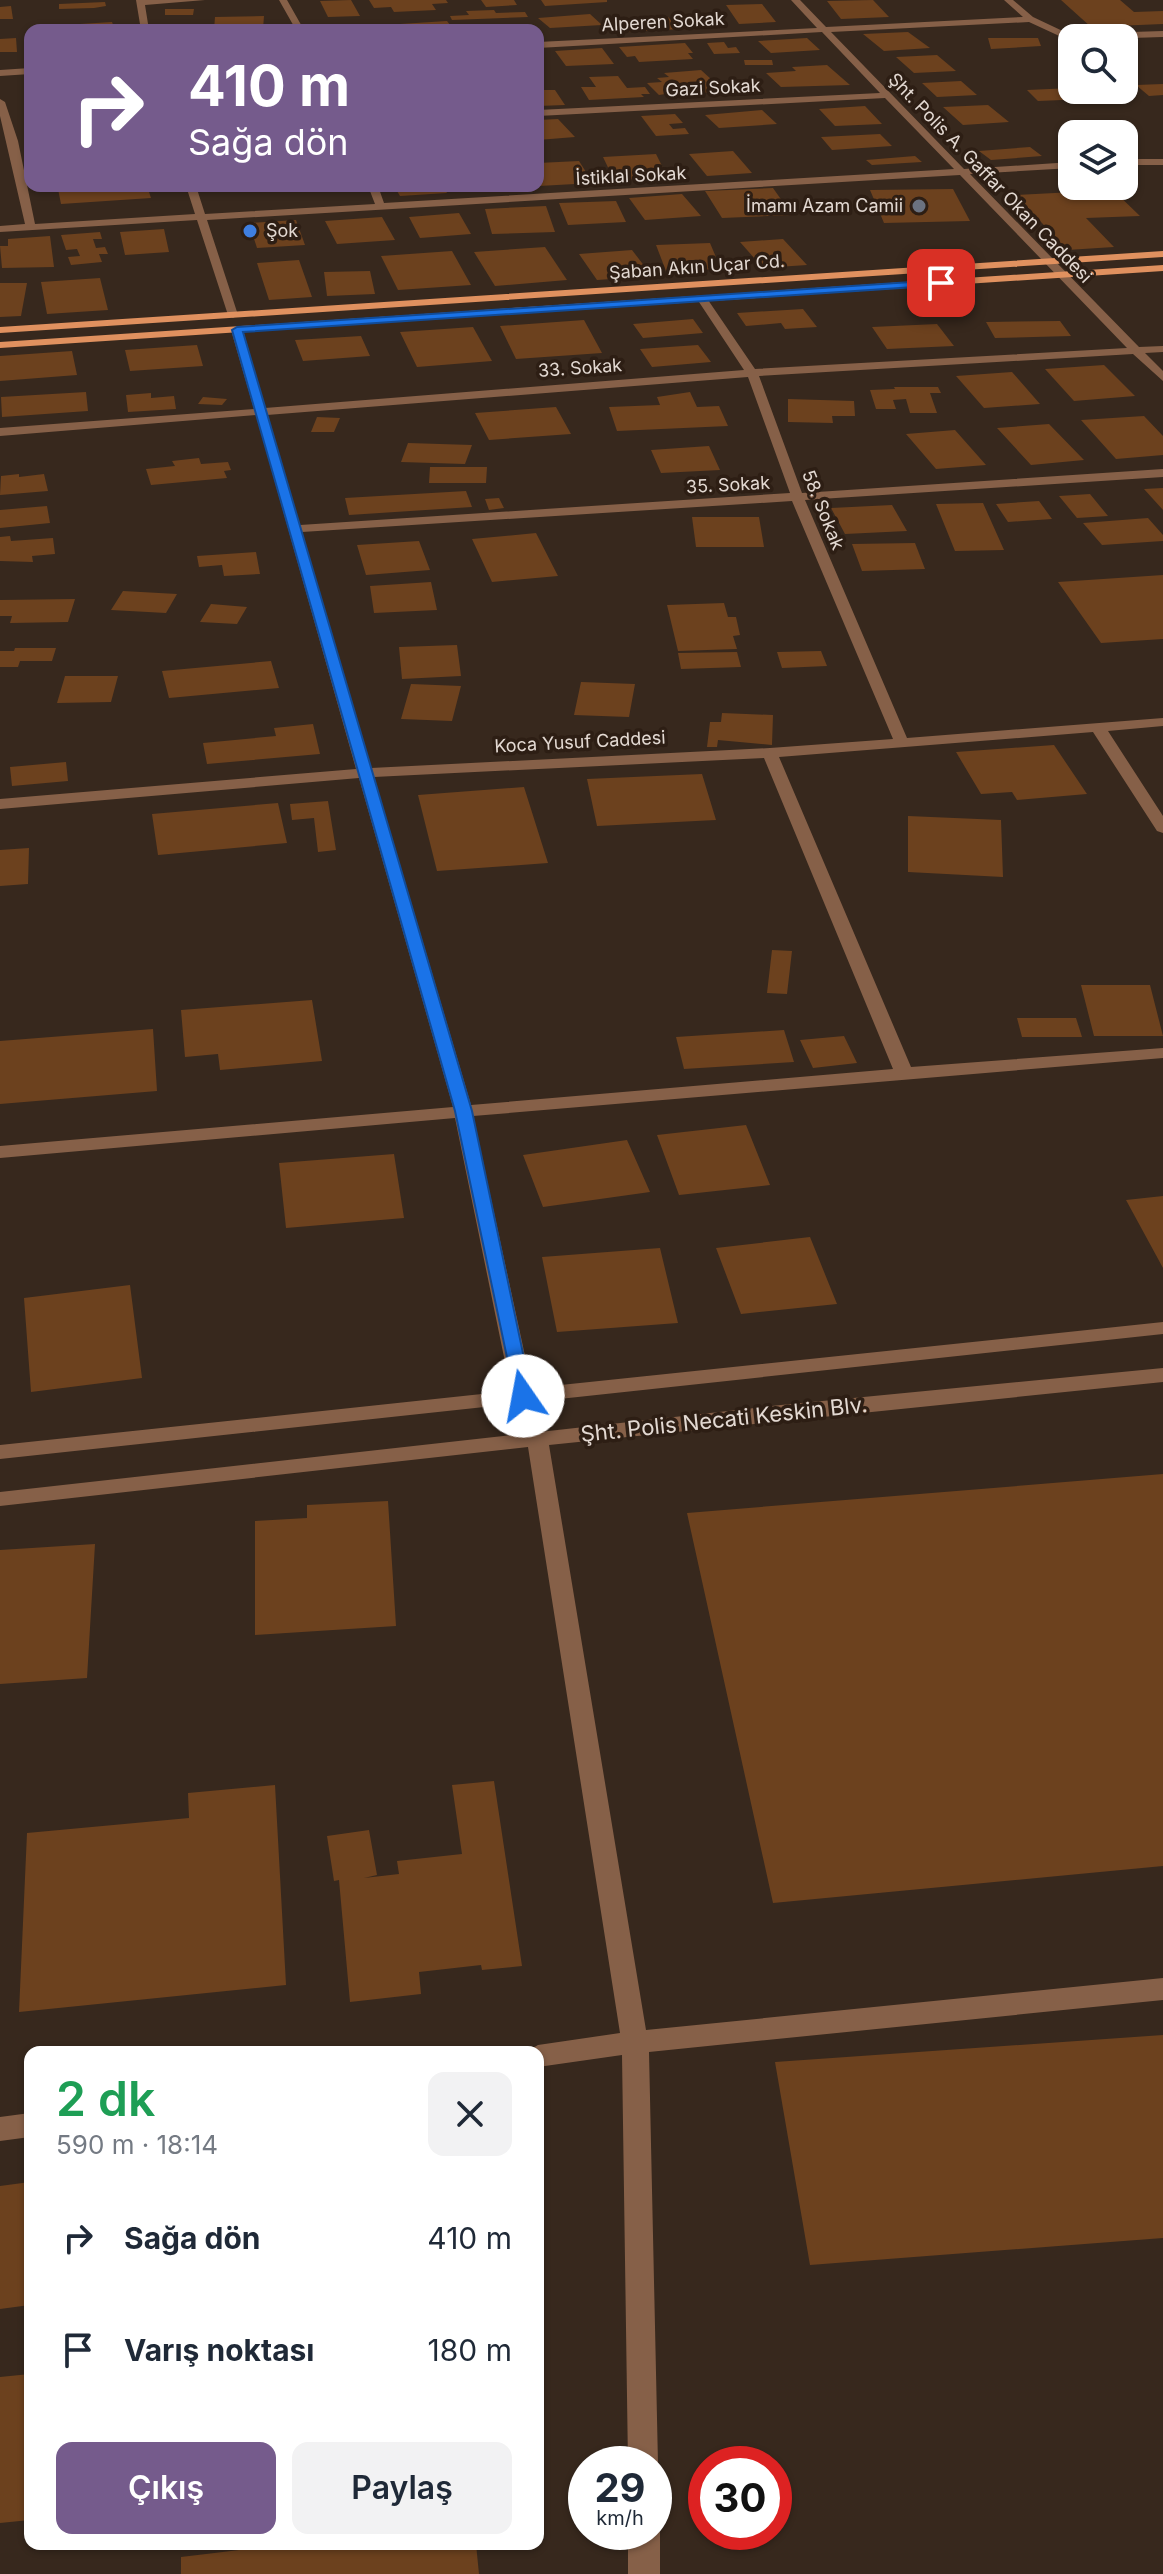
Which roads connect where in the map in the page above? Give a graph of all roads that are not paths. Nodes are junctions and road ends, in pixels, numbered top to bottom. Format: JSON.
{"nodes":[{"id":1,"x":201,"y":0,"type":"edge"},
{"id":2,"x":283,"y":0,"type":"edge"},
{"id":3,"x":795,"y":0,"type":"edge"},
{"id":4,"x":1008,"y":0,"type":"edge"},
{"id":5,"x":140,"y":2,"type":"edge"},
{"id":6,"x":1030,"y":19,"type":"junction"},
{"id":7,"x":144,"y":24,"type":"edge"},
{"id":8,"x":297,"y":24,"type":"edge"},
{"id":9,"x":824,"y":29,"type":"junction"},
{"id":10,"x":1163,"y":34,"type":"edge"},
{"id":11,"x":544,"y":45,"type":"edge"},
{"id":12,"x":24,"y":71,"type":"edge"},
{"id":13,"x":0,"y":73,"type":"edge"},
{"id":14,"x":889,"y":95,"type":"junction"},
{"id":15,"x":0,"y":102,"type":"edge"},
{"id":16,"x":544,"y":113,"type":"edge"},
{"id":17,"x":18,"y":141,"type":"junction"},
{"id":18,"x":0,"y":142,"type":"edge"},
{"id":19,"x":1138,"y":162,"type":"edge"},
{"id":20,"x":1163,"y":162,"type":"edge"},
{"id":21,"x":1058,"y":166,"type":"edge"},
{"id":22,"x":965,"y":173,"type":"junction"},
{"id":23,"x":24,"y":181,"type":"edge"},
{"id":24,"x":26,"y":192,"type":"edge"},
{"id":25,"x":193,"y":192,"type":"edge"},
{"id":26,"x":375,"y":192,"type":"edge"},
{"id":27,"x":381,"y":207,"type":"junction"},
{"id":28,"x":201,"y":217,"type":"junction"},
{"id":29,"x":31,"y":227,"type":"junction"},
{"id":30,"x":0,"y":229,"type":"edge"},
{"id":31,"x":1163,"y":254,"type":"edge"},
{"id":32,"x":1052,"y":262,"type":"junction"},
{"id":33,"x":1163,"y":268,"type":"edge"},
{"id":34,"x":1060,"y":275,"type":"junction"},
{"id":35,"x":702,"y":299,"type":"junction"},
{"id":36,"x":235,"y":322,"type":"junction"},
{"id":37,"x":0,"y":330,"type":"edge"},
{"id":38,"x":0,"y":345,"type":"edge"},
{"id":39,"x":1163,"y":349,"type":"edge"},
{"id":40,"x":1137,"y":350,"type":"junction"},
{"id":41,"x":752,"y":373,"type":"junction"},
{"id":42,"x":1163,"y":378,"type":"edge"},
{"id":43,"x":262,"y":409,"type":"junction"},
{"id":44,"x":0,"y":432,"type":"edge"},
{"id":45,"x":1163,"y":473,"type":"edge"},
{"id":46,"x":798,"y":499,"type":"junction"},
{"id":47,"x":296,"y":529,"type":"junction"},
{"id":48,"x":1163,"y":722,"type":"edge"},
{"id":49,"x":1097,"y":726,"type":"junction"},
{"id":50,"x":901,"y":741,"type":"junction"},
{"id":51,"x":770,"y":753,"type":"junction"},
{"id":52,"x":365,"y":773,"type":"junction"},
{"id":53,"x":0,"y":804,"type":"edge"},
{"id":54,"x":1163,"y":828,"type":"edge"},
{"id":55,"x":1163,"y":1053,"type":"edge"},
{"id":56,"x":904,"y":1073,"type":"junction"},
{"id":57,"x":463,"y":1111,"type":"junction"},
{"id":58,"x":0,"y":1152,"type":"edge"},
{"id":59,"x":1163,"y":1328,"type":"edge"},
{"id":60,"x":1163,"y":1375,"type":"edge"},
{"id":61,"x":523,"y":1396,"type":"junction"},
{"id":62,"x":537,"y":1439,"type":"junction"},
{"id":63,"x":0,"y":1452,"type":"edge"},
{"id":64,"x":0,"y":1499,"type":"edge"},
{"id":65,"x":1163,"y":1989,"type":"edge"},
{"id":66,"x":635,"y":2042,"type":"junction"},
{"id":67,"x":544,"y":2055,"type":"edge"},
{"id":68,"x":24,"y":2126,"type":"edge"},
{"id":69,"x":0,"y":2129,"type":"edge"},
{"id":70,"x":643,"y":2446,"type":"edge"},
{"id":71,"x":644,"y":2550,"type":"edge"},
{"id":72,"x":644,"y":2574,"type":"edge"}],
"edges":[{"from":1,"to":5,"type":"street"},
{"from":2,"to":8,"type":"street"},
{"from":3,"to":9,"type":"street","name":"Şht. Polis A. Gaffar Okan Caddesi"},
{"from":4,"to":6,"type":"street"},
{"from":5,"to":7,"type":"street"},
{"from":6,"to":9,"type":"street","name":"Alperen Sokak"},
{"from":6,"to":10,"type":"street"},
{"from":9,"to":11,"type":"street","name":"Alperen Sokak"},
{"from":9,"to":14,"type":"street","name":"Şht. Polis A. Gaffar Okan Caddesi"},
{"from":12,"to":13,"type":"street"},
{"from":14,"to":16,"type":"street","name":"Gazi Sokak"},
{"from":14,"to":22,"type":"street","name":"Şht. Polis A. Gaffar Okan Caddesi"},
{"from":15,"to":17,"type":"street"},
{"from":17,"to":18,"type":"street"},
{"from":17,"to":23,"type":"street"},
{"from":19,"to":20,"type":"street"},
{"from":21,"to":22,"type":"street","name":"İstiklal Sokak"},
{"from":22,"to":27,"type":"street","name":"İstiklal Sokak"},
{"from":22,"to":32,"type":"street","name":"Şht. Polis A. Gaffar Okan Caddesi"},
{"from":24,"to":29,"type":"street"},
{"from":25,"to":28,"type":"street"},
{"from":26,"to":27,"type":"street"},
{"from":27,"to":28,"type":"street","name":"İstiklal Sokak"},
{"from":28,"to":29,"type":"street","name":"İstiklal Sokak"},
{"from":28,"to":36,"type":"street"},
{"from":29,"to":30,"type":"street","name":"İstiklal Sokak"},
{"from":31,"to":32,"type":"main road","name":"Şaban Akın Uçar Cd."},
{"from":32,"to":34,"type":"street","name":"Şht. Polis A. Gaffar Okan Caddesi"},
{"from":32,"to":36,"type":"main road","name":"Şaban Akın Uçar Cd."},
{"from":33,"to":34,"type":"main road"},
{"from":34,"to":35,"type":"main road"},
{"from":34,"to":40,"type":"street","name":"Şht. Polis A. Gaffar Okan Caddesi"},
{"from":35,"to":36,"type":"main road"},
{"from":35,"to":41,"type":"street","name":"58. Sokak"},
{"from":36,"to":37,"type":"main road"},
{"from":36,"to":38,"type":"main road"},
{"from":36,"to":43,"type":"street"},
{"from":39,"to":40,"type":"street","name":"33. Sokak"},
{"from":40,"to":41,"type":"street","name":"33. Sokak"},
{"from":40,"to":42,"type":"street","name":"Şht. Polis A. Gaffar Okan Caddesi"},
{"from":41,"to":43,"type":"street","name":"33. Sokak"},
{"from":41,"to":46,"type":"street","name":"58. Sokak"},
{"from":43,"to":44,"type":"street","name":"33. Sokak"},
{"from":43,"to":47,"type":"street"},
{"from":45,"to":46,"type":"street","name":"35. Sokak"},
{"from":46,"to":47,"type":"street","name":"35. Sokak"},
{"from":46,"to":50,"type":"street","name":"58. Sokak"},
{"from":47,"to":52,"type":"street"},
{"from":48,"to":49,"type":"street","name":"Koca Yusuf Caddesi"},
{"from":49,"to":50,"type":"street","name":"Koca Yusuf Caddesi"},
{"from":49,"to":54,"type":"street"},
{"from":50,"to":51,"type":"street","name":"Koca Yusuf Caddesi"},
{"from":51,"to":52,"type":"street","name":"Koca Yusuf Caddesi"},
{"from":51,"to":56,"type":"street"},
{"from":52,"to":53,"type":"street","name":"Koca Yusuf Caddesi"},
{"from":52,"to":57,"type":"street"},
{"from":55,"to":56,"type":"street"},
{"from":56,"to":57,"type":"street"},
{"from":57,"to":58,"type":"street"},
{"from":57,"to":61,"type":"street"},
{"from":59,"to":61,"type":"street","name":"Şht. Polis Necati Keskin Blv."},
{"from":60,"to":62,"type":"street","name":"Şht. Polis Necati Keskin Blv."},
{"from":61,"to":63,"type":"street","name":"Şht. Polis Necati Keskin Blv."},
{"from":62,"to":64,"type":"street","name":"Şht. Polis Necati Keskin Blv."},
{"from":62,"to":66,"type":"street"},
{"from":65,"to":66,"type":"street"},
{"from":66,"to":67,"type":"street"},
{"from":66,"to":70,"type":"street"},
{"from":68,"to":69,"type":"street"},
{"from":71,"to":72,"type":"street"}]}
